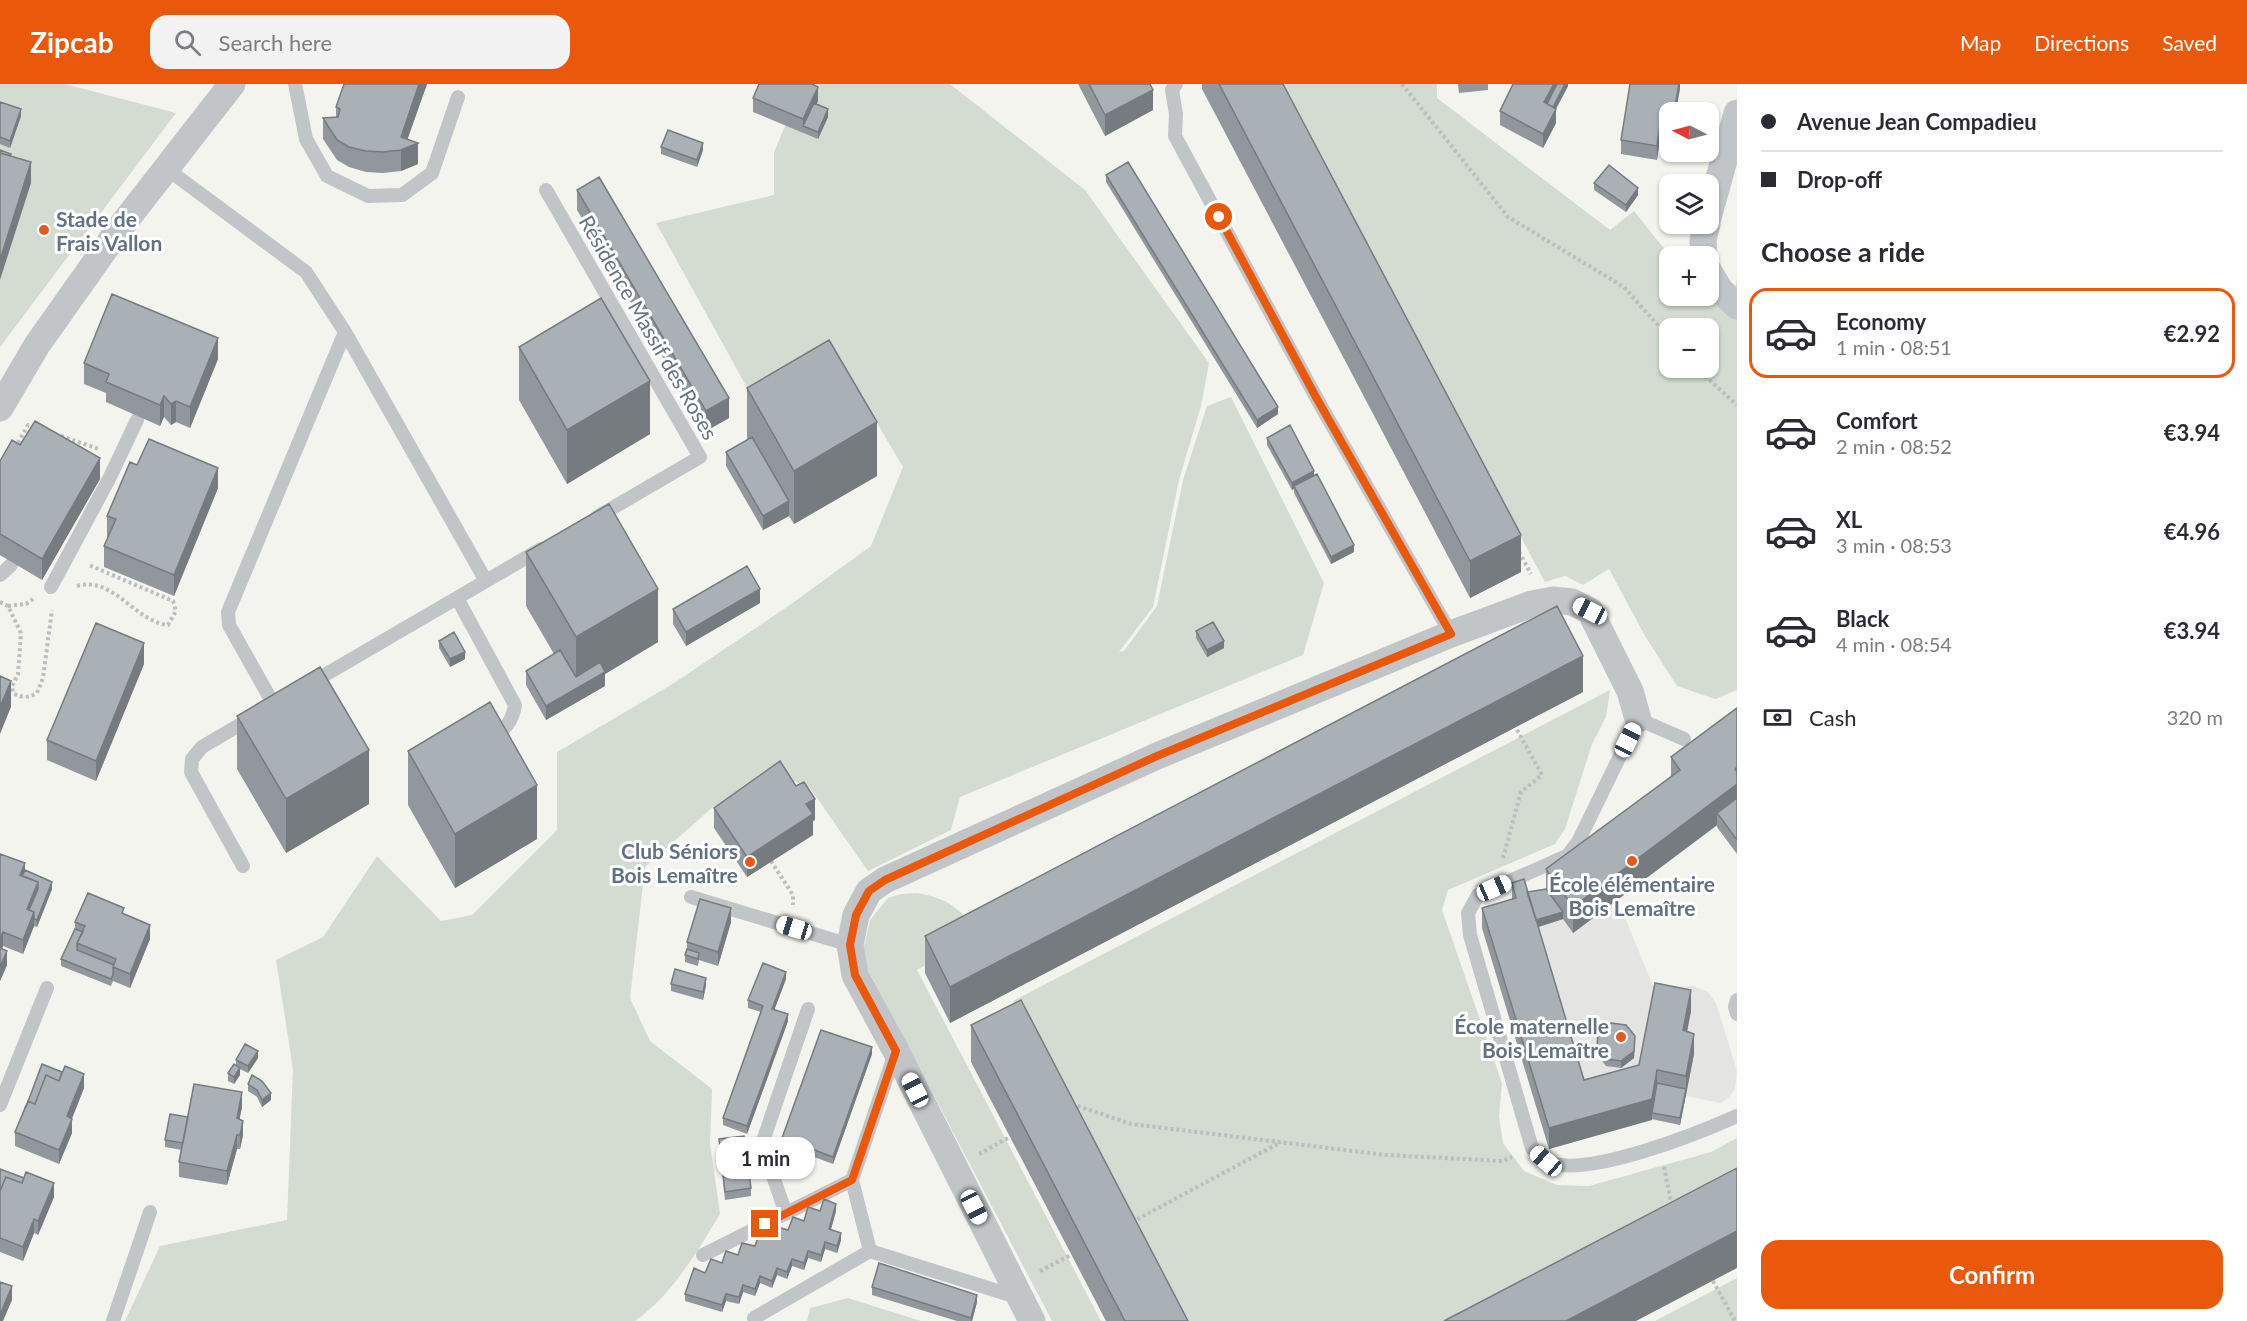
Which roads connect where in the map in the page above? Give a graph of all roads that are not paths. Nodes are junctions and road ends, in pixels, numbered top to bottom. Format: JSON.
{"nodes":[{"id":1,"x":232,"y":84,"type":"edge"},
{"id":2,"x":295,"y":84,"type":"edge"},
{"id":3,"x":1176,"y":84,"type":"edge"},
{"id":4,"x":458,"y":97,"type":"dead end"},
{"id":5,"x":1737,"y":113,"type":"edge"},
{"id":6,"x":167,"y":169,"type":"junction"},
{"id":7,"x":1719,"y":178,"type":"edge"},
{"id":8,"x":546,"y":190,"type":"dead end"},
{"id":9,"x":1719,"y":288,"type":"edge"},
{"id":10,"x":1737,"y":306,"type":"edge"},
{"id":11,"x":345,"y":332,"type":"junction"},
{"id":12,"x":0,"y":408,"type":"edge"},
{"id":13,"x":137,"y":420,"type":"edge"},
{"id":14,"x":587,"y":522,"type":"edge"},
{"id":15,"x":557,"y":540,"type":"edge"},
{"id":16,"x":11,"y":565,"type":"edge"},
{"id":17,"x":0,"y":575,"type":"edge"},
{"id":18,"x":486,"y":581,"type":"junction"},
{"id":19,"x":51,"y":587,"type":"dead end"},
{"id":20,"x":457,"y":598,"type":"junction"},
{"id":21,"x":1451,"y":634,"type":"junction"},
{"id":22,"x":284,"y":699,"type":"junction"},
{"id":23,"x":1638,"y":719,"type":"junction"},
{"id":24,"x":1684,"y":739,"type":"dead end"},
{"id":25,"x":477,"y":747,"type":"edge"},
{"id":26,"x":243,"y":866,"type":"dead end"},
{"id":27,"x":691,"y":897,"type":"dead end"},
{"id":28,"x":850,"y":945,"type":"junction"},
{"id":29,"x":47,"y":988,"type":"dead end"},
{"id":30,"x":1737,"y":1000,"type":"edge"},
{"id":31,"x":808,"y":1009,"type":"dead end"},
{"id":32,"x":1737,"y":1014,"type":"edge"},
{"id":33,"x":896,"y":1051,"type":"junction"},
{"id":34,"x":0,"y":1106,"type":"edge"},
{"id":35,"x":1737,"y":1116,"type":"edge"},
{"id":36,"x":852,"y":1180,"type":"junction"},
{"id":37,"x":150,"y":1212,"type":"dead end"},
{"id":38,"x":786,"y":1214,"type":"junction"},
{"id":39,"x":870,"y":1251,"type":"junction"},
{"id":40,"x":703,"y":1255,"type":"dead end"},
{"id":41,"x":1026,"y":1310,"type":"edge"},
{"id":42,"x":754,"y":1318,"type":"dead end"},
{"id":43,"x":113,"y":1321,"type":"edge"}],
"edges":[{"from":1,"to":6,"type":"street"},
{"from":2,"to":4,"type":"lane"},
{"from":3,"to":21,"type":"lane"},
{"from":5,"to":7,"type":"street"},
{"from":6,"to":11,"type":"lane"},
{"from":6,"to":12,"type":"street"},
{"from":8,"to":14,"type":"lane","name":"Résidence Massif des Roses"},
{"from":9,"to":10,"type":"street"},
{"from":11,"to":18,"type":"lane"},
{"from":11,"to":22,"type":"lane"},
{"from":13,"to":19,"type":"lane"},
{"from":15,"to":18,"type":"lane"},
{"from":16,"to":17,"type":"lane"},
{"from":18,"to":20,"type":"lane"},
{"from":20,"to":22,"type":"lane"},
{"from":20,"to":25,"type":"lane"},
{"from":21,"to":23,"type":"street"},
{"from":21,"to":28,"type":"street"},
{"from":22,"to":26,"type":"lane"},
{"from":23,"to":24,"type":"lane"},
{"from":23,"to":35,"type":"lane"},
{"from":27,"to":28,"type":"lane"},
{"from":28,"to":33,"type":"street"},
{"from":29,"to":34,"type":"lane"},
{"from":30,"to":32,"type":"lane"},
{"from":31,"to":38,"type":"lane"},
{"from":33,"to":36,"type":"lane"},
{"from":33,"to":41,"type":"street"},
{"from":36,"to":38,"type":"lane"},
{"from":36,"to":39,"type":"lane"},
{"from":37,"to":43,"type":"lane"},
{"from":38,"to":40,"type":"lane"},
{"from":39,"to":41,"type":"lane"},
{"from":39,"to":42,"type":"lane"}]}
